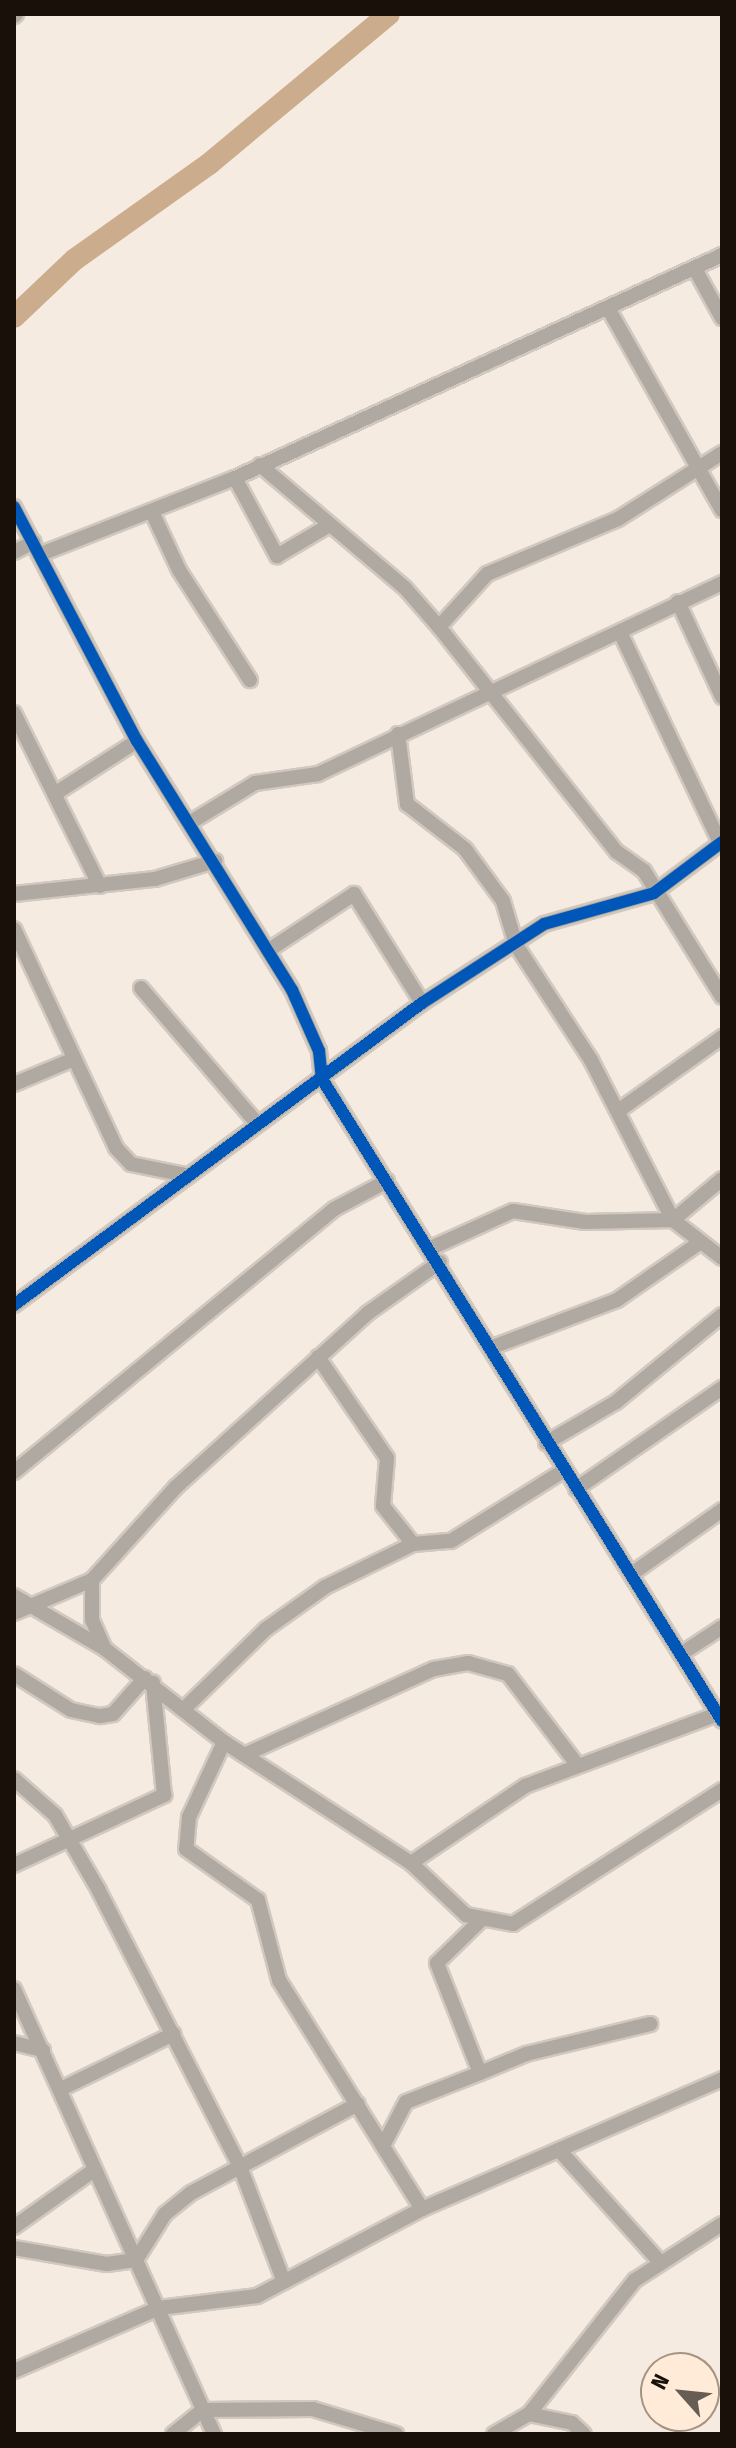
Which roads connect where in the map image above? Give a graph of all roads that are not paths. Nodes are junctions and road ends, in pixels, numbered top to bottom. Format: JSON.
{"nodes":[{"id":1,"x":722,"y":255,"type":"edge"},
{"id":2,"x":695,"y":269,"type":"junction"},
{"id":3,"x":608,"y":308,"type":"junction"},
{"id":4,"x":722,"y":318,"type":"edge"},
{"id":5,"x":722,"y":453,"type":"edge"},
{"id":6,"x":260,"y":465,"type":"junction"},
{"id":7,"x":700,"y":469,"type":"junction"},
{"id":8,"x":235,"y":478,"type":"junction"},
{"id":9,"x":14,"y":507,"type":"edge"},
{"id":10,"x":722,"y":510,"type":"edge"},
{"id":11,"x":152,"y":512,"type":"junction"},
{"id":12,"x":328,"y":526,"type":"junction"},
{"id":13,"x":38,"y":548,"type":"junction"},
{"id":14,"x":14,"y":552,"type":"edge"},
{"id":15,"x":722,"y":583,"type":"edge"},
{"id":16,"x":678,"y":602,"type":"junction"},
{"id":17,"x":439,"y":627,"type":"junction"},
{"id":18,"x":620,"y":632,"type":"junction"},
{"id":19,"x":250,"y":680,"type":"dead end"},
{"id":20,"x":485,"y":692,"type":"junction"},
{"id":21,"x":722,"y":697,"type":"edge"},
{"id":22,"x":14,"y":713,"type":"edge"},
{"id":23,"x":398,"y":734,"type":"junction"},
{"id":24,"x":137,"y":741,"type":"junction"},
{"id":25,"x":56,"y":793,"type":"junction"},
{"id":26,"x":191,"y":822,"type":"junction"},
{"id":27,"x":721,"y":842,"type":"edge"},
{"id":28,"x":215,"y":861,"type":"junction"},
{"id":29,"x":100,"y":886,"type":"junction"},
{"id":30,"x":654,"y":893,"type":"junction"},
{"id":31,"x":14,"y":894,"type":"edge"},
{"id":32,"x":14,"y":929,"type":"edge"},
{"id":33,"x":516,"y":945,"type":"junction"},
{"id":34,"x":269,"y":950,"type":"junction"},
{"id":35,"x":141,"y":988,"type":"dead end"},
{"id":36,"x":722,"y":997,"type":"edge"},
{"id":37,"x":422,"y":1003,"type":"junction"},
{"id":38,"x":722,"y":1037,"type":"edge"},
{"id":39,"x":69,"y":1061,"type":"junction"},
{"id":40,"x":322,"y":1079,"type":"junction"},
{"id":41,"x":14,"y":1084,"type":"edge"},
{"id":42,"x":618,"y":1111,"type":"junction"},
{"id":43,"x":256,"y":1122,"type":"junction"},
{"id":44,"x":185,"y":1175,"type":"junction"},
{"id":45,"x":722,"y":1179,"type":"edge"},
{"id":46,"x":387,"y":1181,"type":"junction"},
{"id":47,"x":673,"y":1220,"type":"junction"},
{"id":48,"x":699,"y":1243,"type":"junction"},
{"id":49,"x":431,"y":1248,"type":"junction"},
{"id":50,"x":722,"y":1258,"type":"edge"},
{"id":51,"x":440,"y":1262,"type":"junction"},
{"id":52,"x":14,"y":1305,"type":"edge"},
{"id":53,"x":722,"y":1315,"type":"edge"},
{"id":54,"x":490,"y":1348,"type":"junction"},
{"id":55,"x":318,"y":1357,"type":"junction"},
{"id":56,"x":722,"y":1388,"type":"edge"},
{"id":57,"x":546,"y":1443,"type":"junction"},
{"id":58,"x":563,"y":1471,"type":"junction"},
{"id":59,"x":14,"y":1472,"type":"edge"},
{"id":60,"x":576,"y":1489,"type":"junction"},
{"id":61,"x":722,"y":1510,"type":"edge"},
{"id":62,"x":413,"y":1544,"type":"junction"},
{"id":63,"x":633,"y":1573,"type":"junction"},
{"id":64,"x":92,"y":1580,"type":"junction"},
{"id":65,"x":14,"y":1596,"type":"edge"},
{"id":66,"x":28,"y":1605,"type":"junction"},
{"id":67,"x":14,"y":1613,"type":"edge"},
{"id":68,"x":722,"y":1627,"type":"edge"},
{"id":69,"x":105,"y":1649,"type":"junction"},
{"id":70,"x":684,"y":1652,"type":"junction"},
{"id":71,"x":14,"y":1674,"type":"edge"},
{"id":72,"x":149,"y":1680,"type":"junction"},
{"id":73,"x":716,"y":1692,"type":"edge"},
{"id":74,"x":186,"y":1707,"type":"junction"},
{"id":75,"x":720,"y":1717,"type":"edge"},
{"id":76,"x":224,"y":1742,"type":"junction"},
{"id":77,"x":244,"y":1755,"type":"junction"},
{"id":78,"x":576,"y":1763,"type":"junction"},
{"id":79,"x":14,"y":1779,"type":"edge"},
{"id":80,"x":722,"y":1790,"type":"edge"},
{"id":81,"x":69,"y":1840,"type":"junction"},
{"id":82,"x":411,"y":1863,"type":"junction"},
{"id":83,"x":14,"y":1865,"type":"edge"},
{"id":84,"x":479,"y":1922,"type":"junction"},
{"id":85,"x":14,"y":1989,"type":"edge"},
{"id":86,"x":650,"y":2024,"type":"dead end"},
{"id":87,"x":173,"y":2034,"type":"junction"},
{"id":88,"x":14,"y":2043,"type":"edge"},
{"id":89,"x":43,"y":2050,"type":"junction"},
{"id":90,"x":480,"y":2073,"type":"junction"},
{"id":91,"x":722,"y":2079,"type":"edge"},
{"id":92,"x":63,"y":2088,"type":"junction"},
{"id":93,"x":358,"y":2104,"type":"junction"},
{"id":94,"x":384,"y":2144,"type":"junction"},
{"id":95,"x":560,"y":2151,"type":"junction"},
{"id":96,"x":239,"y":2164,"type":"junction"},
{"id":97,"x":94,"y":2170,"type":"junction"},
{"id":98,"x":422,"y":2209,"type":"junction"},
{"id":99,"x":722,"y":2224,"type":"edge"},
{"id":100,"x":14,"y":2227,"type":"edge"},
{"id":101,"x":14,"y":2248,"type":"edge"},
{"id":102,"x":136,"y":2260,"type":"junction"},
{"id":103,"x":658,"y":2260,"type":"junction"},
{"id":104,"x":284,"y":2282,"type":"junction"},
{"id":105,"x":159,"y":2308,"type":"junction"},
{"id":106,"x":14,"y":2371,"type":"edge"},
{"id":107,"x":203,"y":2410,"type":"junction"},
{"id":108,"x":529,"y":2414,"type":"junction"},
{"id":109,"x":361,"y":2428,"type":"edge"},
{"id":110,"x":173,"y":2434,"type":"edge"},
{"id":111,"x":214,"y":2434,"type":"edge"},
{"id":112,"x":396,"y":2434,"type":"edge"},
{"id":113,"x":494,"y":2434,"type":"edge"},
{"id":114,"x":584,"y":2434,"type":"edge"}],
"edges":[{"from":1,"to":2,"type":"street"},
{"from":2,"to":3,"type":"street"},
{"from":2,"to":4,"type":"street"},
{"from":3,"to":6,"type":"street"},
{"from":3,"to":7,"type":"street"},
{"from":5,"to":7,"type":"street"},
{"from":6,"to":8,"type":"street"},
{"from":6,"to":12,"type":"street"},
{"from":7,"to":10,"type":"street"},
{"from":7,"to":17,"type":"street"},
{"from":8,"to":11,"type":"street"},
{"from":8,"to":12,"type":"street"},
{"from":9,"to":13,"type":"street"},
{"from":11,"to":13,"type":"street"},
{"from":11,"to":19,"type":"street"},
{"from":12,"to":17,"type":"street"},
{"from":13,"to":14,"type":"street"},
{"from":13,"to":24,"type":"street"},
{"from":15,"to":16,"type":"street"},
{"from":16,"to":18,"type":"street"},
{"from":16,"to":21,"type":"street"},
{"from":17,"to":20,"type":"street"},
{"from":18,"to":20,"type":"street"},
{"from":18,"to":27,"type":"street"},
{"from":20,"to":23,"type":"street"},
{"from":20,"to":30,"type":"street"},
{"from":22,"to":25,"type":"street"},
{"from":23,"to":26,"type":"street"},
{"from":23,"to":33,"type":"street"},
{"from":24,"to":25,"type":"street"},
{"from":24,"to":26,"type":"street"},
{"from":25,"to":29,"type":"street"},
{"from":26,"to":28,"type":"street"},
{"from":27,"to":30,"type":"street"},
{"from":28,"to":29,"type":"street"},
{"from":28,"to":34,"type":"street"},
{"from":29,"to":31,"type":"street"},
{"from":30,"to":33,"type":"street"},
{"from":30,"to":36,"type":"street"},
{"from":32,"to":39,"type":"street"},
{"from":33,"to":37,"type":"street"},
{"from":33,"to":42,"type":"street"},
{"from":34,"to":37,"type":"street"},
{"from":34,"to":40,"type":"street"},
{"from":35,"to":43,"type":"street"},
{"from":37,"to":40,"type":"street"},
{"from":38,"to":42,"type":"street"},
{"from":39,"to":41,"type":"street"},
{"from":39,"to":44,"type":"street"},
{"from":40,"to":43,"type":"street"},
{"from":40,"to":46,"type":"street"},
{"from":42,"to":47,"type":"street"},
{"from":43,"to":44,"type":"street"},
{"from":44,"to":52,"type":"street"},
{"from":45,"to":47,"type":"street"},
{"from":46,"to":49,"type":"street"},
{"from":46,"to":59,"type":"street"},
{"from":47,"to":48,"type":"street"},
{"from":47,"to":49,"type":"street"},
{"from":48,"to":50,"type":"street"},
{"from":48,"to":54,"type":"street"},
{"from":49,"to":51,"type":"street"},
{"from":51,"to":54,"type":"street"},
{"from":51,"to":55,"type":"street"},
{"from":53,"to":57,"type":"street"},
{"from":54,"to":57,"type":"street"},
{"from":55,"to":62,"type":"street"},
{"from":55,"to":64,"type":"street"},
{"from":56,"to":60,"type":"street"},
{"from":57,"to":58,"type":"street"},
{"from":58,"to":60,"type":"street"},
{"from":58,"to":62,"type":"street"},
{"from":60,"to":63,"type":"street"},
{"from":61,"to":63,"type":"street"},
{"from":62,"to":74,"type":"street"},
{"from":63,"to":70,"type":"street"},
{"from":64,"to":66,"type":"street"},
{"from":64,"to":69,"type":"street"},
{"from":65,"to":66,"type":"street"},
{"from":66,"to":67,"type":"street"},
{"from":66,"to":69,"type":"street"},
{"from":68,"to":70,"type":"street"},
{"from":69,"to":72,"type":"street"},
{"from":70,"to":73,"type":"street"},
{"from":71,"to":72,"type":"street"},
{"from":72,"to":74,"type":"street"},
{"from":72,"to":81,"type":"street"},
{"from":73,"to":75,"type":"street"},
{"from":74,"to":76,"type":"street"},
{"from":75,"to":78,"type":"street"},
{"from":76,"to":77,"type":"street"},
{"from":76,"to":93,"type":"street"},
{"from":77,"to":78,"type":"street"},
{"from":77,"to":82,"type":"street"},
{"from":78,"to":82,"type":"street"},
{"from":79,"to":81,"type":"street"},
{"from":80,"to":84,"type":"street"},
{"from":81,"to":83,"type":"street"},
{"from":81,"to":87,"type":"street"},
{"from":82,"to":84,"type":"street"},
{"from":84,"to":90,"type":"street"},
{"from":85,"to":89,"type":"street"},
{"from":86,"to":90,"type":"street"},
{"from":87,"to":92,"type":"street"},
{"from":87,"to":96,"type":"street"},
{"from":88,"to":89,"type":"street"},
{"from":89,"to":92,"type":"street"},
{"from":90,"to":94,"type":"street"},
{"from":91,"to":95,"type":"street"},
{"from":92,"to":97,"type":"street"},
{"from":93,"to":94,"type":"street"},
{"from":93,"to":96,"type":"street"},
{"from":94,"to":98,"type":"street"},
{"from":95,"to":98,"type":"street"},
{"from":95,"to":103,"type":"street"},
{"from":96,"to":102,"type":"street"},
{"from":96,"to":104,"type":"street"},
{"from":97,"to":100,"type":"street"},
{"from":97,"to":102,"type":"street"},
{"from":98,"to":104,"type":"street"},
{"from":99,"to":103,"type":"street"},
{"from":101,"to":102,"type":"street"},
{"from":102,"to":105,"type":"street"},
{"from":103,"to":108,"type":"street"},
{"from":104,"to":105,"type":"street"},
{"from":105,"to":106,"type":"street"},
{"from":105,"to":107,"type":"street"},
{"from":107,"to":109,"type":"street"},
{"from":107,"to":110,"type":"street"},
{"from":107,"to":111,"type":"street"},
{"from":108,"to":113,"type":"street"},
{"from":108,"to":114,"type":"street"},
{"from":109,"to":112,"type":"street"}]}
